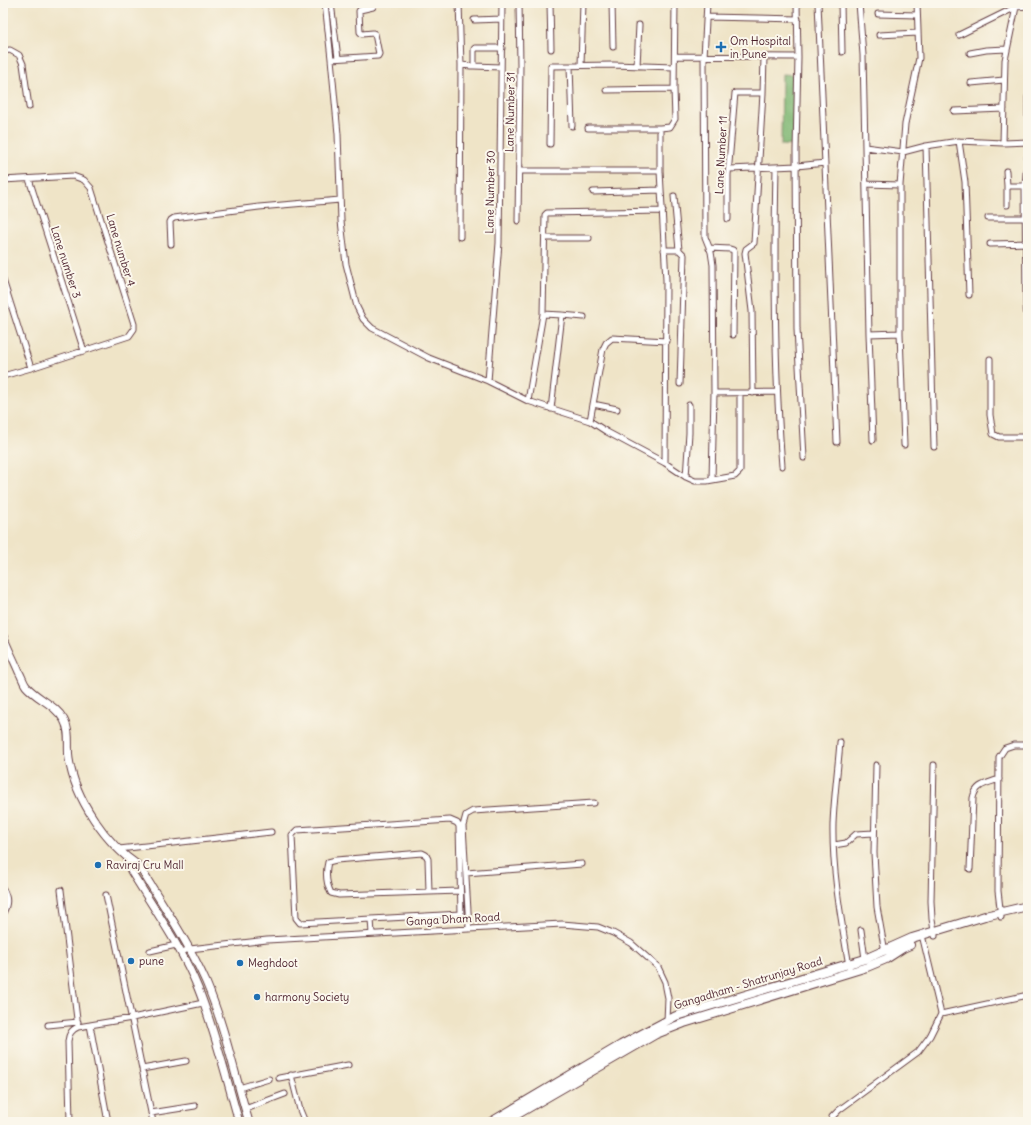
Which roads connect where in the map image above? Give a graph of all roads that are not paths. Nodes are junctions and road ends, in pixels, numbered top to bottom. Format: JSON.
{"nodes":[{"id":1,"x":325,"y":3,"type":"edge"},
{"id":2,"x":331,"y":3,"type":"edge"},
{"id":3,"x":375,"y":3,"type":"edge"},
{"id":4,"x":459,"y":3,"type":"edge"},
{"id":5,"x":502,"y":3,"type":"edge"},
{"id":6,"x":519,"y":3,"type":"edge"},
{"id":7,"x":550,"y":3,"type":"edge"},
{"id":8,"x":583,"y":3,"type":"edge"},
{"id":9,"x":612,"y":3,"type":"edge"},
{"id":10,"x":675,"y":3,"type":"edge"},
{"id":11,"x":707,"y":3,"type":"edge"},
{"id":12,"x":797,"y":3,"type":"edge"},
{"id":13,"x":818,"y":3,"type":"edge"},
{"id":14,"x":840,"y":3,"type":"edge"},
{"id":15,"x":859,"y":3,"type":"edge"},
{"id":16,"x":917,"y":3,"type":"edge"},
{"id":17,"x":1028,"y":6,"type":"edge"},
{"id":18,"x":1016,"y":7,"type":"junction"},
{"id":19,"x":878,"y":14,"type":"dead end"},
{"id":20,"x":917,"y":15,"type":"junction"},
{"id":21,"x":706,"y":16,"type":"junction"},
{"id":22,"x":502,"y":19,"type":"junction"},
{"id":23,"x":798,"y":19,"type":"junction"},
{"id":24,"x":474,"y":20,"type":"dead end"},
{"id":25,"x":639,"y":24,"type":"dead end"},
{"id":26,"x":918,"y":33,"type":"junction"},
{"id":27,"x":879,"y":35,"type":"dead end"},
{"id":28,"x":959,"y":35,"type":"dead end"},
{"id":29,"x":613,"y":47,"type":"dead end"},
{"id":30,"x":502,"y":48,"type":"junction"},
{"id":31,"x":551,"y":49,"type":"dead end"},
{"id":32,"x":1007,"y":49,"type":"junction"},
{"id":33,"x":3,"y":51,"type":"edge"},
{"id":34,"x":842,"y":52,"type":"dead end"},
{"id":35,"x":970,"y":53,"type":"dead end"},
{"id":36,"x":675,"y":56,"type":"junction"},
{"id":37,"x":704,"y":57,"type":"junction"},
{"id":38,"x":764,"y":57,"type":"junction"},
{"id":39,"x":798,"y":57,"type":"junction"},
{"id":40,"x":331,"y":58,"type":"junction"},
{"id":41,"x":338,"y":58,"type":"junction"},
{"id":42,"x":462,"y":65,"type":"junction"},
{"id":43,"x":581,"y":65,"type":"junction"},
{"id":44,"x":471,"y":66,"type":"dead end"},
{"id":45,"x":570,"y":66,"type":"junction"},
{"id":46,"x":637,"y":66,"type":"junction"},
{"id":47,"x":501,"y":67,"type":"junction"},
{"id":48,"x":674,"y":67,"type":"junction"},
{"id":49,"x":1004,"y":80,"type":"junction"},
{"id":50,"x":971,"y":83,"type":"dead end"},
{"id":51,"x":674,"y":89,"type":"junction"},
{"id":52,"x":606,"y":90,"type":"dead end"},
{"id":53,"x":763,"y":93,"type":"junction"},
{"id":54,"x":1028,"y":96,"type":"edge"},
{"id":55,"x":29,"y":107,"type":"dead end"},
{"id":56,"x":1004,"y":109,"type":"junction"},
{"id":57,"x":954,"y":111,"type":"dead end"},
{"id":58,"x":1028,"y":118,"type":"edge"},
{"id":59,"x":572,"y":126,"type":"dead end"},
{"id":60,"x":588,"y":128,"type":"dead end"},
{"id":61,"x":660,"y":128,"type":"junction"},
{"id":62,"x":959,"y":141,"type":"junction"},
{"id":63,"x":1028,"y":142,"type":"edge"},
{"id":64,"x":1003,"y":143,"type":"junction"},
{"id":65,"x":550,"y":144,"type":"dead end"},
{"id":66,"x":926,"y":146,"type":"junction"},
{"id":67,"x":865,"y":147,"type":"junction"},
{"id":68,"x":1028,"y":149,"type":"edge"},
{"id":69,"x":902,"y":152,"type":"junction"},
{"id":70,"x":825,"y":162,"type":"junction"},
{"id":71,"x":797,"y":166,"type":"junction"},
{"id":72,"x":776,"y":167,"type":"junction"},
{"id":73,"x":730,"y":169,"type":"junction"},
{"id":74,"x":758,"y":169,"type":"junction"},
{"id":75,"x":519,"y":171,"type":"junction"},
{"id":76,"x":660,"y":171,"type":"junction"},
{"id":77,"x":1006,"y":171,"type":"dead end"},
{"id":78,"x":29,"y":179,"type":"junction"},
{"id":79,"x":3,"y":180,"type":"edge"},
{"id":80,"x":866,"y":184,"type":"junction"},
{"id":81,"x":900,"y":186,"type":"junction"},
{"id":82,"x":1007,"y":186,"type":"junction"},
{"id":83,"x":1027,"y":186,"type":"edge"},
{"id":84,"x":661,"y":190,"type":"junction"},
{"id":85,"x":593,"y":192,"type":"dead end"},
{"id":86,"x":674,"y":196,"type":"dead end"},
{"id":87,"x":340,"y":200,"type":"junction"},
{"id":88,"x":1007,"y":205,"type":"dead end"},
{"id":89,"x":663,"y":211,"type":"junction"},
{"id":90,"x":728,"y":218,"type":"dead end"},
{"id":91,"x":988,"y":218,"type":"dead end"},
{"id":92,"x":1027,"y":218,"type":"edge"},
{"id":93,"x":518,"y":221,"type":"dead end"},
{"id":94,"x":460,"y":237,"type":"dead end"},
{"id":95,"x":545,"y":238,"type":"junction"},
{"id":96,"x":589,"y":238,"type":"dead end"},
{"id":97,"x":1027,"y":243,"type":"edge"},
{"id":98,"x":171,"y":244,"type":"dead end"},
{"id":99,"x":990,"y":244,"type":"dead end"},
{"id":100,"x":709,"y":248,"type":"junction"},
{"id":101,"x":746,"y":249,"type":"junction"},
{"id":102,"x":664,"y":250,"type":"junction"},
{"id":103,"x":679,"y":250,"type":"junction"},
{"id":104,"x":740,"y":254,"type":"dead end"},
{"id":105,"x":3,"y":280,"type":"edge"},
{"id":106,"x":969,"y":295,"type":"dead end"},
{"id":107,"x":1027,"y":304,"type":"edge"},
{"id":108,"x":542,"y":314,"type":"junction"},
{"id":109,"x":562,"y":315,"type":"junction"},
{"id":110,"x":584,"y":317,"type":"dead end"},
{"id":111,"x":900,"y":333,"type":"junction"},
{"id":112,"x":869,"y":334,"type":"junction"},
{"id":113,"x":733,"y":335,"type":"dead end"},
{"id":114,"x":1028,"y":340,"type":"edge"},
{"id":115,"x":667,"y":341,"type":"junction"},
{"id":116,"x":84,"y":351,"type":"junction"},
{"id":117,"x":990,"y":360,"type":"dead end"},
{"id":118,"x":31,"y":368,"type":"junction"},
{"id":119,"x":3,"y":376,"type":"edge"},
{"id":120,"x":488,"y":381,"type":"junction"},
{"id":121,"x":680,"y":384,"type":"dead end"},
{"id":122,"x":777,"y":392,"type":"junction"},
{"id":123,"x":740,"y":393,"type":"junction"},
{"id":124,"x":752,"y":393,"type":"junction"},
{"id":125,"x":714,"y":394,"type":"junction"},
{"id":126,"x":528,"y":401,"type":"junction"},
{"id":127,"x":593,"y":404,"type":"junction"},
{"id":128,"x":689,"y":404,"type":"dead end"},
{"id":129,"x":551,"y":409,"type":"junction"},
{"id":130,"x":617,"y":409,"type":"dead end"},
{"id":131,"x":590,"y":421,"type":"junction"},
{"id":132,"x":1028,"y":437,"type":"edge"},
{"id":133,"x":872,"y":440,"type":"dead end"},
{"id":134,"x":837,"y":442,"type":"dead end"},
{"id":135,"x":904,"y":445,"type":"dead end"},
{"id":136,"x":934,"y":448,"type":"dead end"},
{"id":137,"x":804,"y":458,"type":"dead end"},
{"id":138,"x":665,"y":463,"type":"junction"},
{"id":139,"x":782,"y":466,"type":"dead end"},
{"id":140,"x":686,"y":477,"type":"junction"},
{"id":141,"x":712,"y":480,"type":"junction"},
{"id":142,"x":3,"y":636,"type":"edge"},
{"id":143,"x":840,"y":742,"type":"dead end"},
{"id":144,"x":1028,"y":745,"type":"edge"},
{"id":145,"x":934,"y":764,"type":"dead end"},
{"id":146,"x":876,"y":765,"type":"dead end"},
{"id":147,"x":999,"y":779,"type":"junction"},
{"id":148,"x":594,"y":803,"type":"dead end"},
{"id":149,"x":271,"y":832,"type":"dead end"},
{"id":150,"x":874,"y":833,"type":"junction"},
{"id":151,"x":834,"y":845,"type":"junction"},
{"id":152,"x":119,"y":849,"type":"junction"},
{"id":153,"x":128,"y":859,"type":"junction"},
{"id":154,"x":582,"y":864,"type":"dead end"},
{"id":155,"x":970,"y":869,"type":"dead end"},
{"id":156,"x":466,"y":873,"type":"junction"},
{"id":157,"x":3,"y":889,"type":"edge"},
{"id":158,"x":62,"y":890,"type":"dead end"},
{"id":159,"x":460,"y":891,"type":"junction"},
{"id":160,"x":429,"y":892,"type":"junction"},
{"id":161,"x":106,"y":895,"type":"dead end"},
{"id":162,"x":1028,"y":906,"type":"edge"},
{"id":163,"x":1028,"y":911,"type":"edge"},
{"id":164,"x":3,"y":913,"type":"edge"},
{"id":165,"x":1001,"y":915,"type":"junction"},
{"id":166,"x":371,"y":919,"type":"junction"},
{"id":167,"x":469,"y":928,"type":"junction"},
{"id":168,"x":861,"y":930,"type":"dead end"},
{"id":169,"x":372,"y":934,"type":"junction"},
{"id":170,"x":935,"y":934,"type":"junction"},
{"id":171,"x":923,"y":937,"type":"junction"},
{"id":172,"x":176,"y":945,"type":"junction"},
{"id":173,"x":190,"y":949,"type":"junction"},
{"id":174,"x":150,"y":952,"type":"dead end"},
{"id":175,"x":181,"y":952,"type":"junction"},
{"id":176,"x":886,"y":954,"type":"junction"},
{"id":177,"x":865,"y":959,"type":"junction"},
{"id":178,"x":849,"y":968,"type":"junction"},
{"id":179,"x":776,"y":985,"type":"junction"},
{"id":180,"x":779,"y":994,"type":"junction"},
{"id":181,"x":1028,"y":995,"type":"edge"},
{"id":182,"x":203,"y":1003,"type":"junction"},
{"id":183,"x":941,"y":1014,"type":"junction"},
{"id":184,"x":132,"y":1018,"type":"junction"},
{"id":185,"x":78,"y":1024,"type":"junction"},
{"id":186,"x":48,"y":1025,"type":"dead end"},
{"id":187,"x":90,"y":1025,"type":"junction"},
{"id":188,"x":668,"y":1025,"type":"junction"},
{"id":189,"x":186,"y":1061,"type":"dead end"},
{"id":190,"x":348,"y":1065,"type":"dead end"},
{"id":191,"x":142,"y":1069,"type":"junction"},
{"id":192,"x":290,"y":1075,"type":"junction"},
{"id":193,"x":279,"y":1078,"type":"dead end"},
{"id":194,"x":269,"y":1079,"type":"dead end"},
{"id":195,"x":239,"y":1088,"type":"junction"},
{"id":196,"x":285,"y":1094,"type":"dead end"},
{"id":197,"x":195,"y":1106,"type":"dead end"},
{"id":198,"x":245,"y":1109,"type":"junction"},
{"id":199,"x":151,"y":1113,"type":"junction"},
{"id":200,"x":70,"y":1122,"type":"edge"},
{"id":201,"x":108,"y":1122,"type":"edge"},
{"id":202,"x":153,"y":1122,"type":"edge"},
{"id":203,"x":239,"y":1122,"type":"edge"},
{"id":204,"x":249,"y":1122,"type":"edge"},
{"id":205,"x":305,"y":1122,"type":"edge"},
{"id":206,"x":491,"y":1122,"type":"edge"},
{"id":207,"x":504,"y":1122,"type":"edge"},
{"id":208,"x":831,"y":1122,"type":"edge"}],
"edges":[{"from":1,"to":40,"type":"street"},
{"from":2,"to":41,"type":"street"},
{"from":3,"to":41,"type":"street"},
{"from":4,"to":42,"type":"street"},
{"from":5,"to":22,"type":"street","name":"Lane Number 30"},
{"from":6,"to":75,"type":"street","name":"Lane Number 31"},
{"from":7,"to":31,"type":"street"},
{"from":8,"to":43,"type":"street"},
{"from":9,"to":29,"type":"street"},
{"from":10,"to":36,"type":"street"},
{"from":11,"to":21,"type":"street"},
{"from":12,"to":23,"type":"street"},
{"from":13,"to":70,"type":"street"},
{"from":14,"to":34,"type":"street"},
{"from":15,"to":67,"type":"street"},
{"from":16,"to":20,"type":"street"},
{"from":17,"to":18,"type":"street"},
{"from":18,"to":28,"type":"street"},
{"from":18,"to":32,"type":"street"},
{"from":19,"to":20,"type":"street"},
{"from":20,"to":26,"type":"street"},
{"from":21,"to":23,"type":"street"},
{"from":21,"to":37,"type":"street"},
{"from":22,"to":24,"type":"street"},
{"from":22,"to":30,"type":"street","name":"Lane Number 30"},
{"from":23,"to":39,"type":"street"},
{"from":25,"to":46,"type":"street"},
{"from":26,"to":27,"type":"street"},
{"from":26,"to":69,"type":"street"},
{"from":30,"to":47,"type":"street","name":"Lane Number 30"},
{"from":30,"to":47,"type":"street"},
{"from":32,"to":35,"type":"street"},
{"from":32,"to":49,"type":"street"},
{"from":33,"to":55,"type":"street"},
{"from":36,"to":37,"type":"street"},
{"from":36,"to":48,"type":"street"},
{"from":37,"to":38,"type":"street"},
{"from":37,"to":100,"type":"street"},
{"from":38,"to":39,"type":"street"},
{"from":38,"to":53,"type":"street"},
{"from":39,"to":71,"type":"street"},
{"from":40,"to":41,"type":"street"},
{"from":40,"to":87,"type":"street"},
{"from":42,"to":44,"type":"street"},
{"from":42,"to":94,"type":"street"},
{"from":43,"to":45,"type":"street"},
{"from":43,"to":46,"type":"street"},
{"from":45,"to":59,"type":"street"},
{"from":45,"to":65,"type":"street"},
{"from":46,"to":48,"type":"street"},
{"from":47,"to":120,"type":"street","name":"Lane Number 30"},
{"from":48,"to":51,"type":"street"},
{"from":49,"to":50,"type":"street"},
{"from":49,"to":56,"type":"street"},
{"from":51,"to":52,"type":"street"},
{"from":51,"to":61,"type":"street"},
{"from":53,"to":73,"type":"street","name":"Lane Number 11"},
{"from":53,"to":74,"type":"street"},
{"from":54,"to":58,"type":"street"},
{"from":56,"to":57,"type":"street"},
{"from":56,"to":64,"type":"street"},
{"from":60,"to":61,"type":"street"},
{"from":61,"to":76,"type":"street"},
{"from":62,"to":64,"type":"street"},
{"from":62,"to":66,"type":"street"},
{"from":62,"to":106,"type":"street"},
{"from":63,"to":64,"type":"street"},
{"from":66,"to":69,"type":"street"},
{"from":66,"to":136,"type":"street"},
{"from":67,"to":69,"type":"street"},
{"from":67,"to":80,"type":"street"},
{"from":68,"to":83,"type":"street"},
{"from":69,"to":81,"type":"street"},
{"from":70,"to":71,"type":"street"},
{"from":70,"to":134,"type":"street"},
{"from":71,"to":72,"type":"street"},
{"from":71,"to":137,"type":"street"},
{"from":72,"to":74,"type":"street"},
{"from":72,"to":122,"type":"street"},
{"from":73,"to":74,"type":"street"},
{"from":73,"to":90,"type":"street","name":"Lane Number 11"},
{"from":74,"to":101,"type":"street"},
{"from":75,"to":76,"type":"street"},
{"from":75,"to":93,"type":"street","name":"Lane Number 31"},
{"from":76,"to":84,"type":"street"},
{"from":77,"to":82,"type":"street"},
{"from":78,"to":79,"type":"street"},
{"from":78,"to":116,"type":"street","name":"Lane number 3"},
{"from":78,"to":116,"type":"street","name":"Lane number 4"},
{"from":80,"to":81,"type":"street"},
{"from":80,"to":112,"type":"street"},
{"from":81,"to":111,"type":"street"},
{"from":82,"to":83,"type":"street"},
{"from":82,"to":88,"type":"street"},
{"from":83,"to":92,"type":"street"},
{"from":84,"to":85,"type":"street"},
{"from":84,"to":89,"type":"street"},
{"from":86,"to":103,"type":"street"},
{"from":87,"to":98,"type":"street"},
{"from":87,"to":120,"type":"street"},
{"from":89,"to":95,"type":"street"},
{"from":89,"to":102,"type":"street"},
{"from":91,"to":92,"type":"street"},
{"from":92,"to":97,"type":"street"},
{"from":95,"to":96,"type":"street"},
{"from":95,"to":108,"type":"street"},
{"from":97,"to":99,"type":"street"},
{"from":97,"to":107,"type":"street"},
{"from":100,"to":113,"type":"street"},
{"from":100,"to":125,"type":"street"},
{"from":101,"to":104,"type":"street"},
{"from":101,"to":124,"type":"street"},
{"from":102,"to":103,"type":"street"},
{"from":102,"to":115,"type":"street"},
{"from":103,"to":121,"type":"street"},
{"from":105,"to":118,"type":"street"},
{"from":107,"to":114,"type":"street"},
{"from":108,"to":109,"type":"street"},
{"from":108,"to":126,"type":"street"},
{"from":109,"to":110,"type":"street"},
{"from":109,"to":129,"type":"street"},
{"from":111,"to":112,"type":"street"},
{"from":111,"to":135,"type":"street"},
{"from":112,"to":133,"type":"street"},
{"from":115,"to":127,"type":"street"},
{"from":115,"to":138,"type":"street"},
{"from":116,"to":118,"type":"street"},
{"from":117,"to":132,"type":"street"},
{"from":118,"to":119,"type":"street"},
{"from":120,"to":126,"type":"street"},
{"from":122,"to":124,"type":"street"},
{"from":122,"to":139,"type":"street"},
{"from":123,"to":124,"type":"street"},
{"from":123,"to":125,"type":"street"},
{"from":123,"to":141,"type":"street"},
{"from":125,"to":141,"type":"street"},
{"from":126,"to":129,"type":"street"},
{"from":127,"to":130,"type":"street"},
{"from":127,"to":131,"type":"street"},
{"from":128,"to":140,"type":"street"},
{"from":129,"to":131,"type":"street"},
{"from":131,"to":138,"type":"street"},
{"from":138,"to":140,"type":"street"},
{"from":140,"to":141,"type":"street"},
{"from":142,"to":152,"type":"main road"},
{"from":143,"to":151,"type":"street"},
{"from":144,"to":147,"type":"street"},
{"from":145,"to":170,"type":"street"},
{"from":146,"to":150,"type":"street"},
{"from":147,"to":155,"type":"street"},
{"from":147,"to":165,"type":"street"},
{"from":148,"to":156,"type":"street"},
{"from":149,"to":152,"type":"street"},
{"from":150,"to":151,"type":"street"},
{"from":150,"to":176,"type":"street"},
{"from":151,"to":178,"type":"street"},
{"from":152,"to":153,"type":"main road"},
{"from":153,"to":172,"type":"main road"},
{"from":153,"to":173,"type":"main road"},
{"from":154,"to":156,"type":"street"},
{"from":156,"to":167,"type":"street"},
{"from":157,"to":164,"type":"street"},
{"from":158,"to":185,"type":"street"},
{"from":159,"to":160,"type":"street"},
{"from":159,"to":166,"type":"street"},
{"from":159,"to":166,"type":"street"},
{"from":160,"to":160,"type":"street"},
{"from":161,"to":184,"type":"street"},
{"from":162,"to":165,"type":"main road","name":"Gangadham - Shatrunjay Road"},
{"from":163,"to":165,"type":"main road","name":"Gangadham - Shatrunjay Road"},
{"from":165,"to":170,"type":"main road","name":"Gangadham - Shatrunjay Road"},
{"from":166,"to":169,"type":"street"},
{"from":167,"to":169,"type":"street","name":"Ganga Dham Road"},
{"from":167,"to":188,"type":"street","name":"Ganga Dham Road"},
{"from":168,"to":177,"type":"street"},
{"from":169,"to":173,"type":"street","name":"Ganga Dham Road"},
{"from":170,"to":171,"type":"main road","name":"Gangadham - Shatrunjay Road"},
{"from":171,"to":176,"type":"main road","name":"Gangadham - Shatrunjay Road"},
{"from":171,"to":183,"type":"street"},
{"from":172,"to":174,"type":"street"},
{"from":172,"to":175,"type":"main road"},
{"from":173,"to":175,"type":"street","name":"Ganga Dham Road"},
{"from":173,"to":195,"type":"main road"},
{"from":175,"to":182,"type":"main road"},
{"from":176,"to":177,"type":"main road","name":"Gangadham - Shatrunjay Road"},
{"from":176,"to":178,"type":"main road","name":"Gangadham - Shatrunjay Road"},
{"from":177,"to":178,"type":"main road","name":"Gangadham - Shatrunjay Road"},
{"from":178,"to":179,"type":"main road","name":"Gangadham - Shatrunjay Road"},
{"from":178,"to":180,"type":"main road","name":"Gangadham - Shatrunjay Road"},
{"from":179,"to":180,"type":"street"},
{"from":179,"to":188,"type":"main road","name":"Gangadham - Shatrunjay Road"},
{"from":180,"to":188,"type":"main road","name":"Gangadham - Shatrunjay Road"},
{"from":181,"to":183,"type":"street"},
{"from":182,"to":184,"type":"street"},
{"from":182,"to":203,"type":"main road"},
{"from":183,"to":208,"type":"street"},
{"from":184,"to":187,"type":"street"},
{"from":184,"to":191,"type":"street"},
{"from":185,"to":186,"type":"street"},
{"from":185,"to":187,"type":"street"},
{"from":185,"to":200,"type":"street"},
{"from":187,"to":201,"type":"street"},
{"from":188,"to":206,"type":"main road","name":"Gangadham - Shatrunjay Road"},
{"from":188,"to":207,"type":"main road","name":"Gangadham - Shatrunjay Road"},
{"from":189,"to":191,"type":"street"},
{"from":190,"to":192,"type":"street"},
{"from":191,"to":199,"type":"street"},
{"from":192,"to":193,"type":"street"},
{"from":192,"to":205,"type":"street"},
{"from":194,"to":195,"type":"street"},
{"from":195,"to":198,"type":"main road"},
{"from":196,"to":198,"type":"street"},
{"from":197,"to":199,"type":"street"},
{"from":198,"to":204,"type":"main road"},
{"from":199,"to":202,"type":"street"}]}
